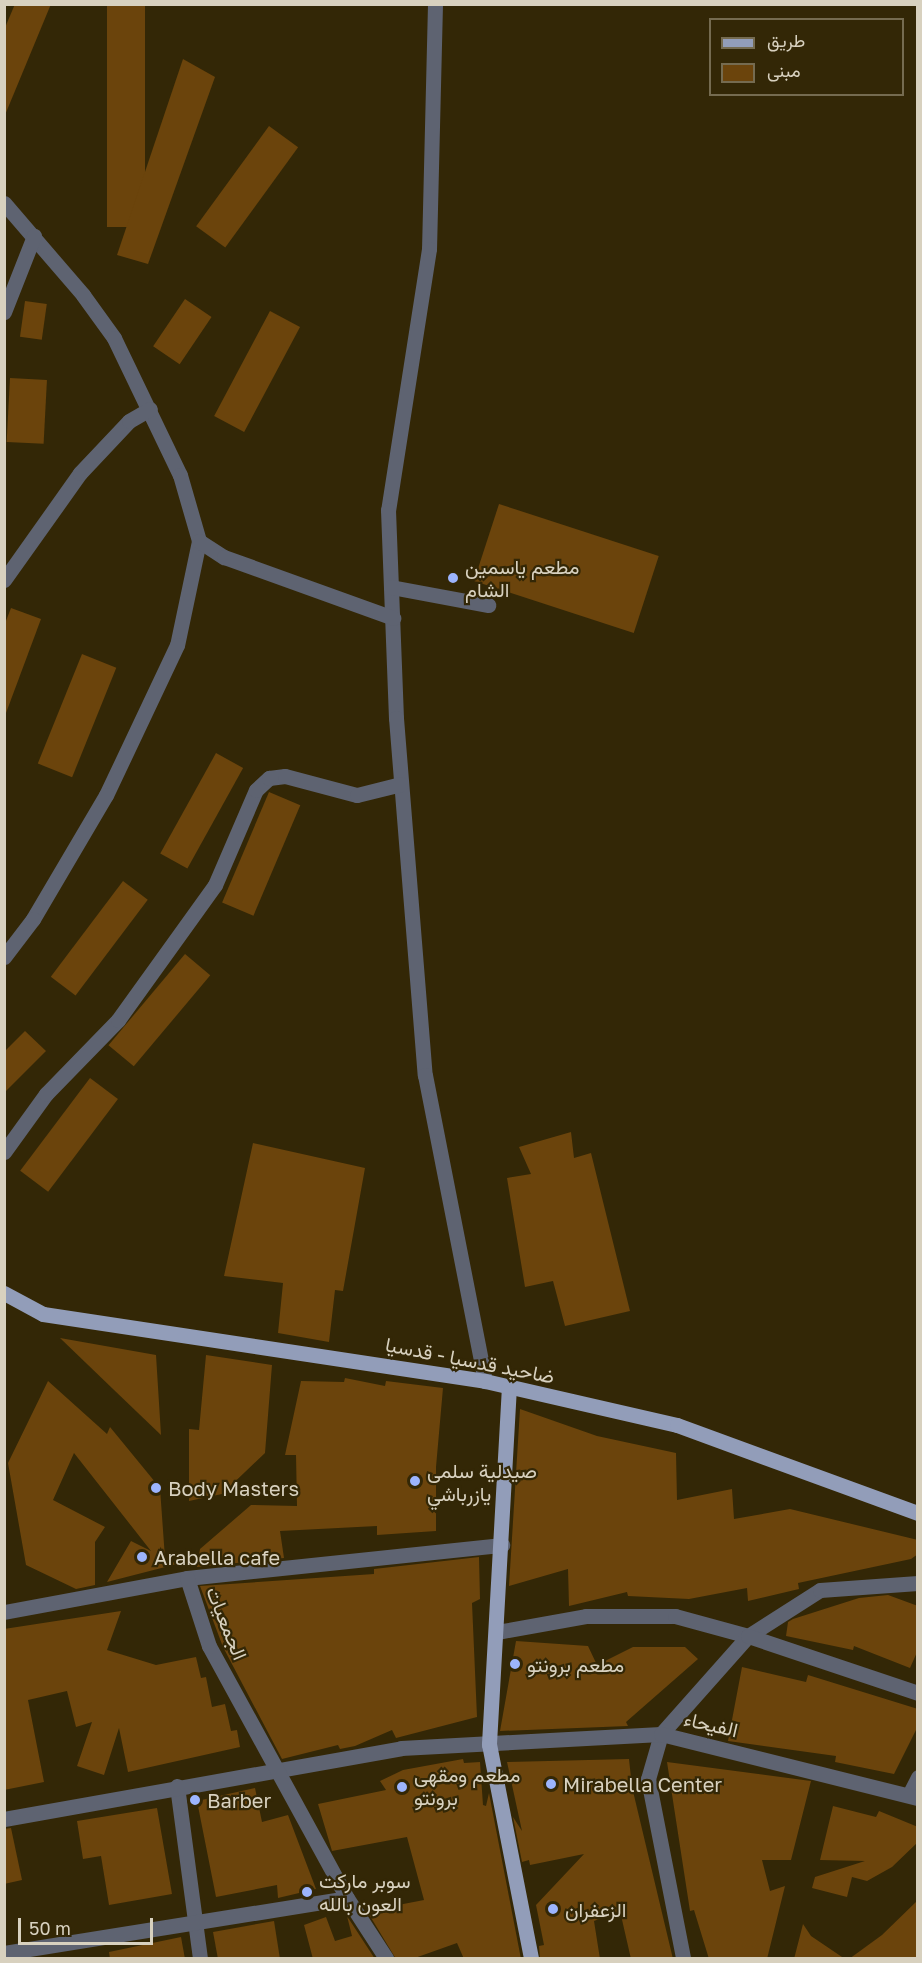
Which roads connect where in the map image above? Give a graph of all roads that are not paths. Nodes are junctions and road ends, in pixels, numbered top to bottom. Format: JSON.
{"nodes":[{"id":1,"x":435,"y":4,"type":"edge"},
{"id":2,"x":4,"y":203,"type":"edge"},
{"id":3,"x":34,"y":237,"type":"junction"},
{"id":4,"x":4,"y":312,"type":"edge"},
{"id":5,"x":150,"y":409,"type":"junction"},
{"id":6,"x":199,"y":541,"type":"junction"},
{"id":7,"x":4,"y":580,"type":"edge"},
{"id":8,"x":391,"y":587,"type":"junction"},
{"id":9,"x":488,"y":605,"type":"dead end"},
{"id":10,"x":393,"y":618,"type":"junction"},
{"id":11,"x":401,"y":784,"type":"junction"},
{"id":12,"x":4,"y":957,"type":"edge"},
{"id":13,"x":4,"y":1152,"type":"edge"},
{"id":14,"x":4,"y":1293,"type":"edge"},
{"id":15,"x":485,"y":1381,"type":"junction"},
{"id":16,"x":509,"y":1386,"type":"junction"},
{"id":17,"x":918,"y":1513,"type":"edge"},
{"id":18,"x":501,"y":1545,"type":"junction"},
{"id":19,"x":187,"y":1578,"type":"junction"},
{"id":20,"x":918,"y":1583,"type":"edge"},
{"id":21,"x":4,"y":1612,"type":"edge"},
{"id":22,"x":498,"y":1632,"type":"junction"},
{"id":23,"x":748,"y":1636,"type":"junction"},
{"id":24,"x":918,"y":1693,"type":"edge"},
{"id":25,"x":660,"y":1734,"type":"junction"},
{"id":26,"x":489,"y":1744,"type":"junction"},
{"id":27,"x":277,"y":1769,"type":"junction"},
{"id":28,"x":918,"y":1777,"type":"edge"},
{"id":29,"x":177,"y":1786,"type":"junction"},
{"id":30,"x":914,"y":1796,"type":"edge"},
{"id":31,"x":4,"y":1819,"type":"edge"},
{"id":32,"x":347,"y":1898,"type":"junction"},
{"id":33,"x":194,"y":1924,"type":"junction"},
{"id":34,"x":4,"y":1953,"type":"edge"},
{"id":35,"x":200,"y":1959,"type":"edge"},
{"id":36,"x":386,"y":1959,"type":"edge"},
{"id":37,"x":531,"y":1959,"type":"edge"},
{"id":38,"x":683,"y":1959,"type":"edge"}],
"edges":[{"from":1,"to":8,"type":"street"},
{"from":2,"to":3,"type":"street"},
{"from":3,"to":4,"type":"street"},
{"from":3,"to":5,"type":"street"},
{"from":5,"to":6,"type":"street"},
{"from":5,"to":7,"type":"street"},
{"from":6,"to":10,"type":"street"},
{"from":6,"to":12,"type":"street"},
{"from":8,"to":9,"type":"street"},
{"from":8,"to":10,"type":"street"},
{"from":10,"to":11,"type":"street"},
{"from":11,"to":13,"type":"street"},
{"from":11,"to":15,"type":"street"},
{"from":14,"to":15,"type":"main road","name":"ضاحيد قدسيا - قدسيا"},
{"from":15,"to":16,"type":"main road","name":"ضاحيد قدسيا - قدسيا"},
{"from":16,"to":17,"type":"main road","name":"ضاحيد قدسيا - قدسيا"},
{"from":16,"to":18,"type":"main road"},
{"from":18,"to":19,"type":"street","name":"الجمعيات"},
{"from":18,"to":22,"type":"main road"},
{"from":19,"to":21,"type":"street"},
{"from":19,"to":27,"type":"street","name":"الجمعيات"},
{"from":20,"to":23,"type":"street"},
{"from":22,"to":23,"type":"street"},
{"from":22,"to":26,"type":"main road"},
{"from":23,"to":24,"type":"street"},
{"from":23,"to":25,"type":"street"},
{"from":25,"to":26,"type":"street","name":"الفيحاء"},
{"from":25,"to":30,"type":"street","name":"الفيحاء"},
{"from":25,"to":38,"type":"street"},
{"from":26,"to":27,"type":"street"},
{"from":26,"to":37,"type":"main road"},
{"from":27,"to":29,"type":"street"},
{"from":27,"to":32,"type":"street","name":"الجمعيات"},
{"from":28,"to":30,"type":"street"},
{"from":29,"to":31,"type":"street"},
{"from":29,"to":33,"type":"street"},
{"from":32,"to":33,"type":"street"},
{"from":32,"to":36,"type":"street","name":"الجمعيات"},
{"from":33,"to":34,"type":"street"},
{"from":33,"to":35,"type":"street"}]}
